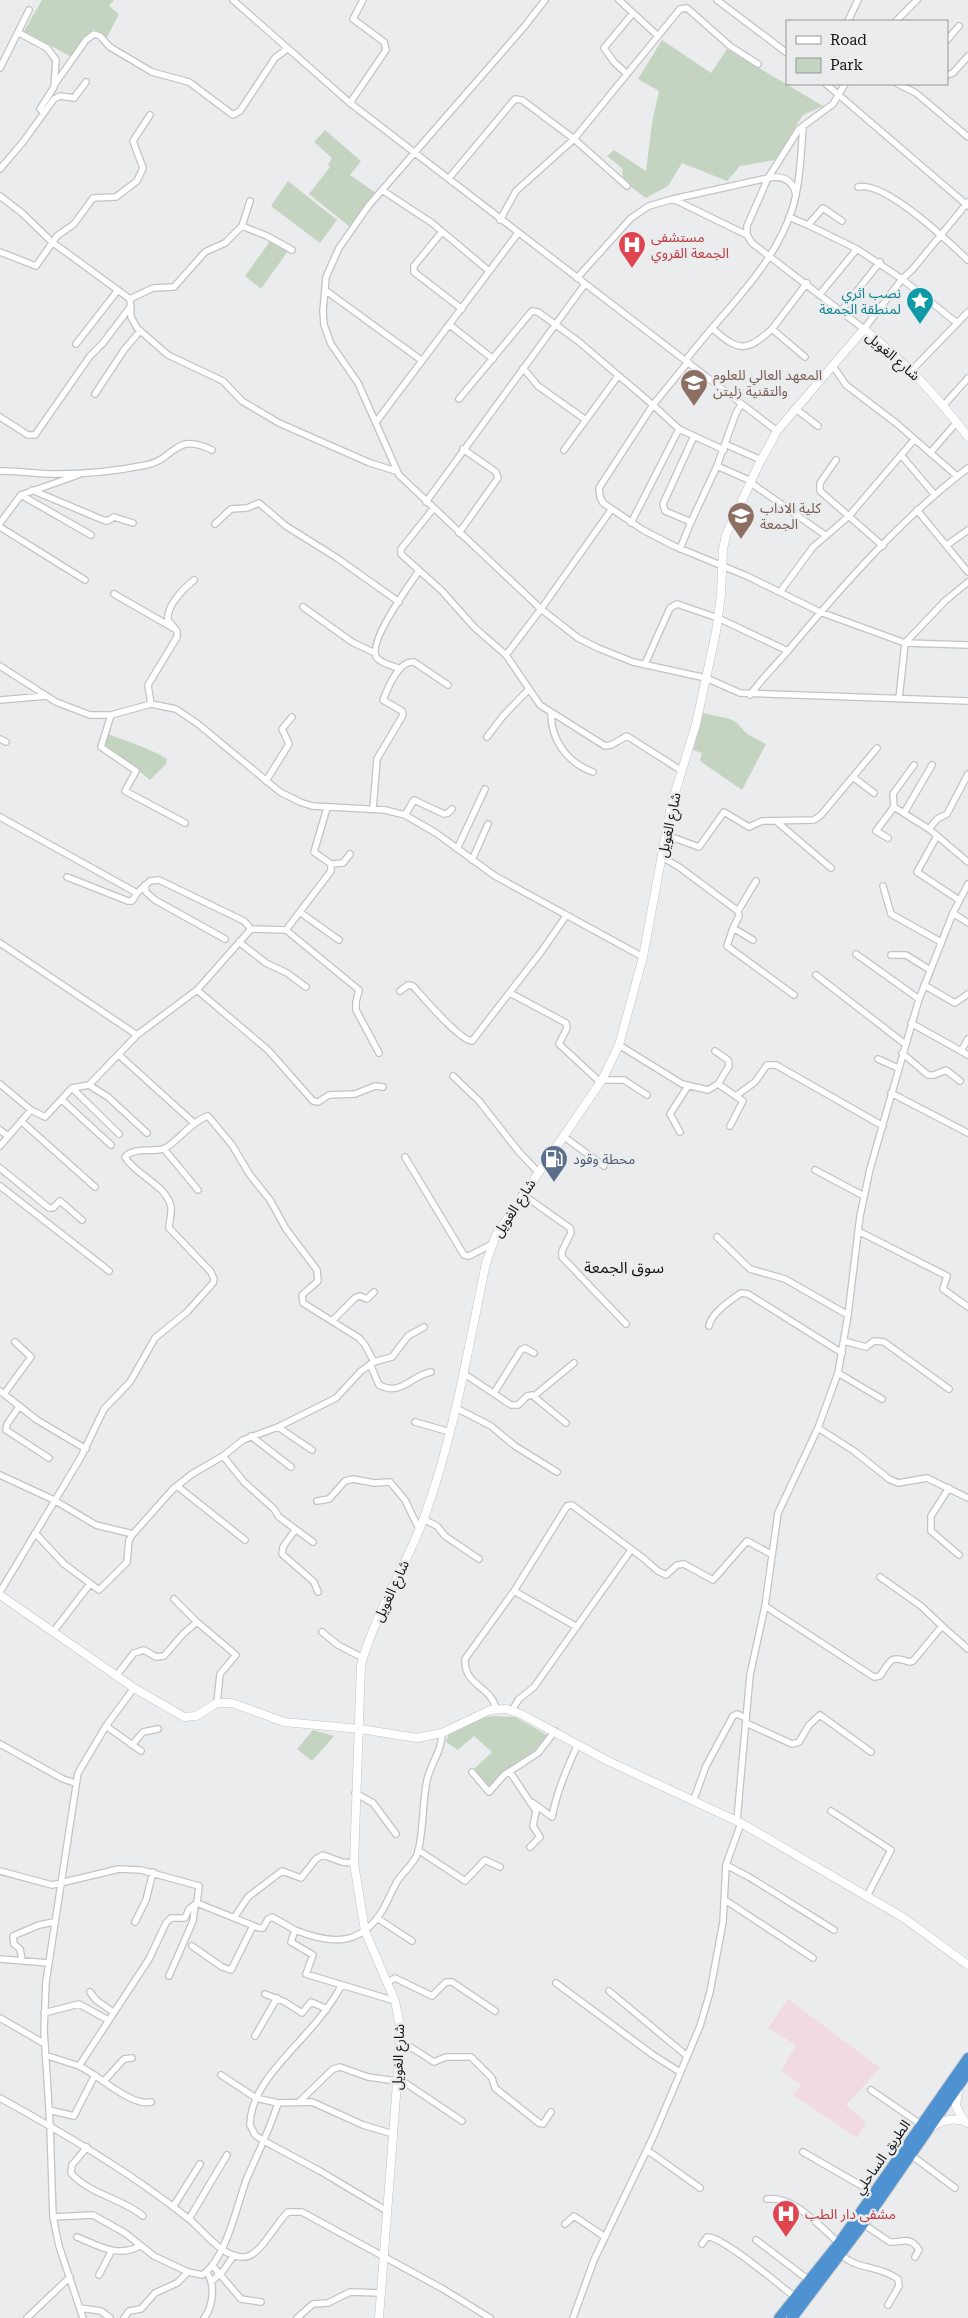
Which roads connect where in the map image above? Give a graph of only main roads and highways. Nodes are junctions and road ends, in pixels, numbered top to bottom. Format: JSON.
{"nodes":[{"id":1,"x":968,"y":2058,"type":"edge"},
{"id":2,"x":968,"y":2072,"type":"edge"},
{"id":3,"x":926,"y":2126,"type":"junction"},
{"id":4,"x":779,"y":2318,"type":"edge"},
{"id":5,"x":792,"y":2318,"type":"edge"}],
"edges":[{"from":1,"to":3,"type":"highway","name":"الطريق الساحلي"},
{"from":2,"to":3,"type":"highway","name":"الطريق الساحلي"},
{"from":3,"to":4,"type":"highway","name":"الطريق الساحلي"},
{"from":3,"to":5,"type":"highway","name":"الطريق الساحلي"}]}
